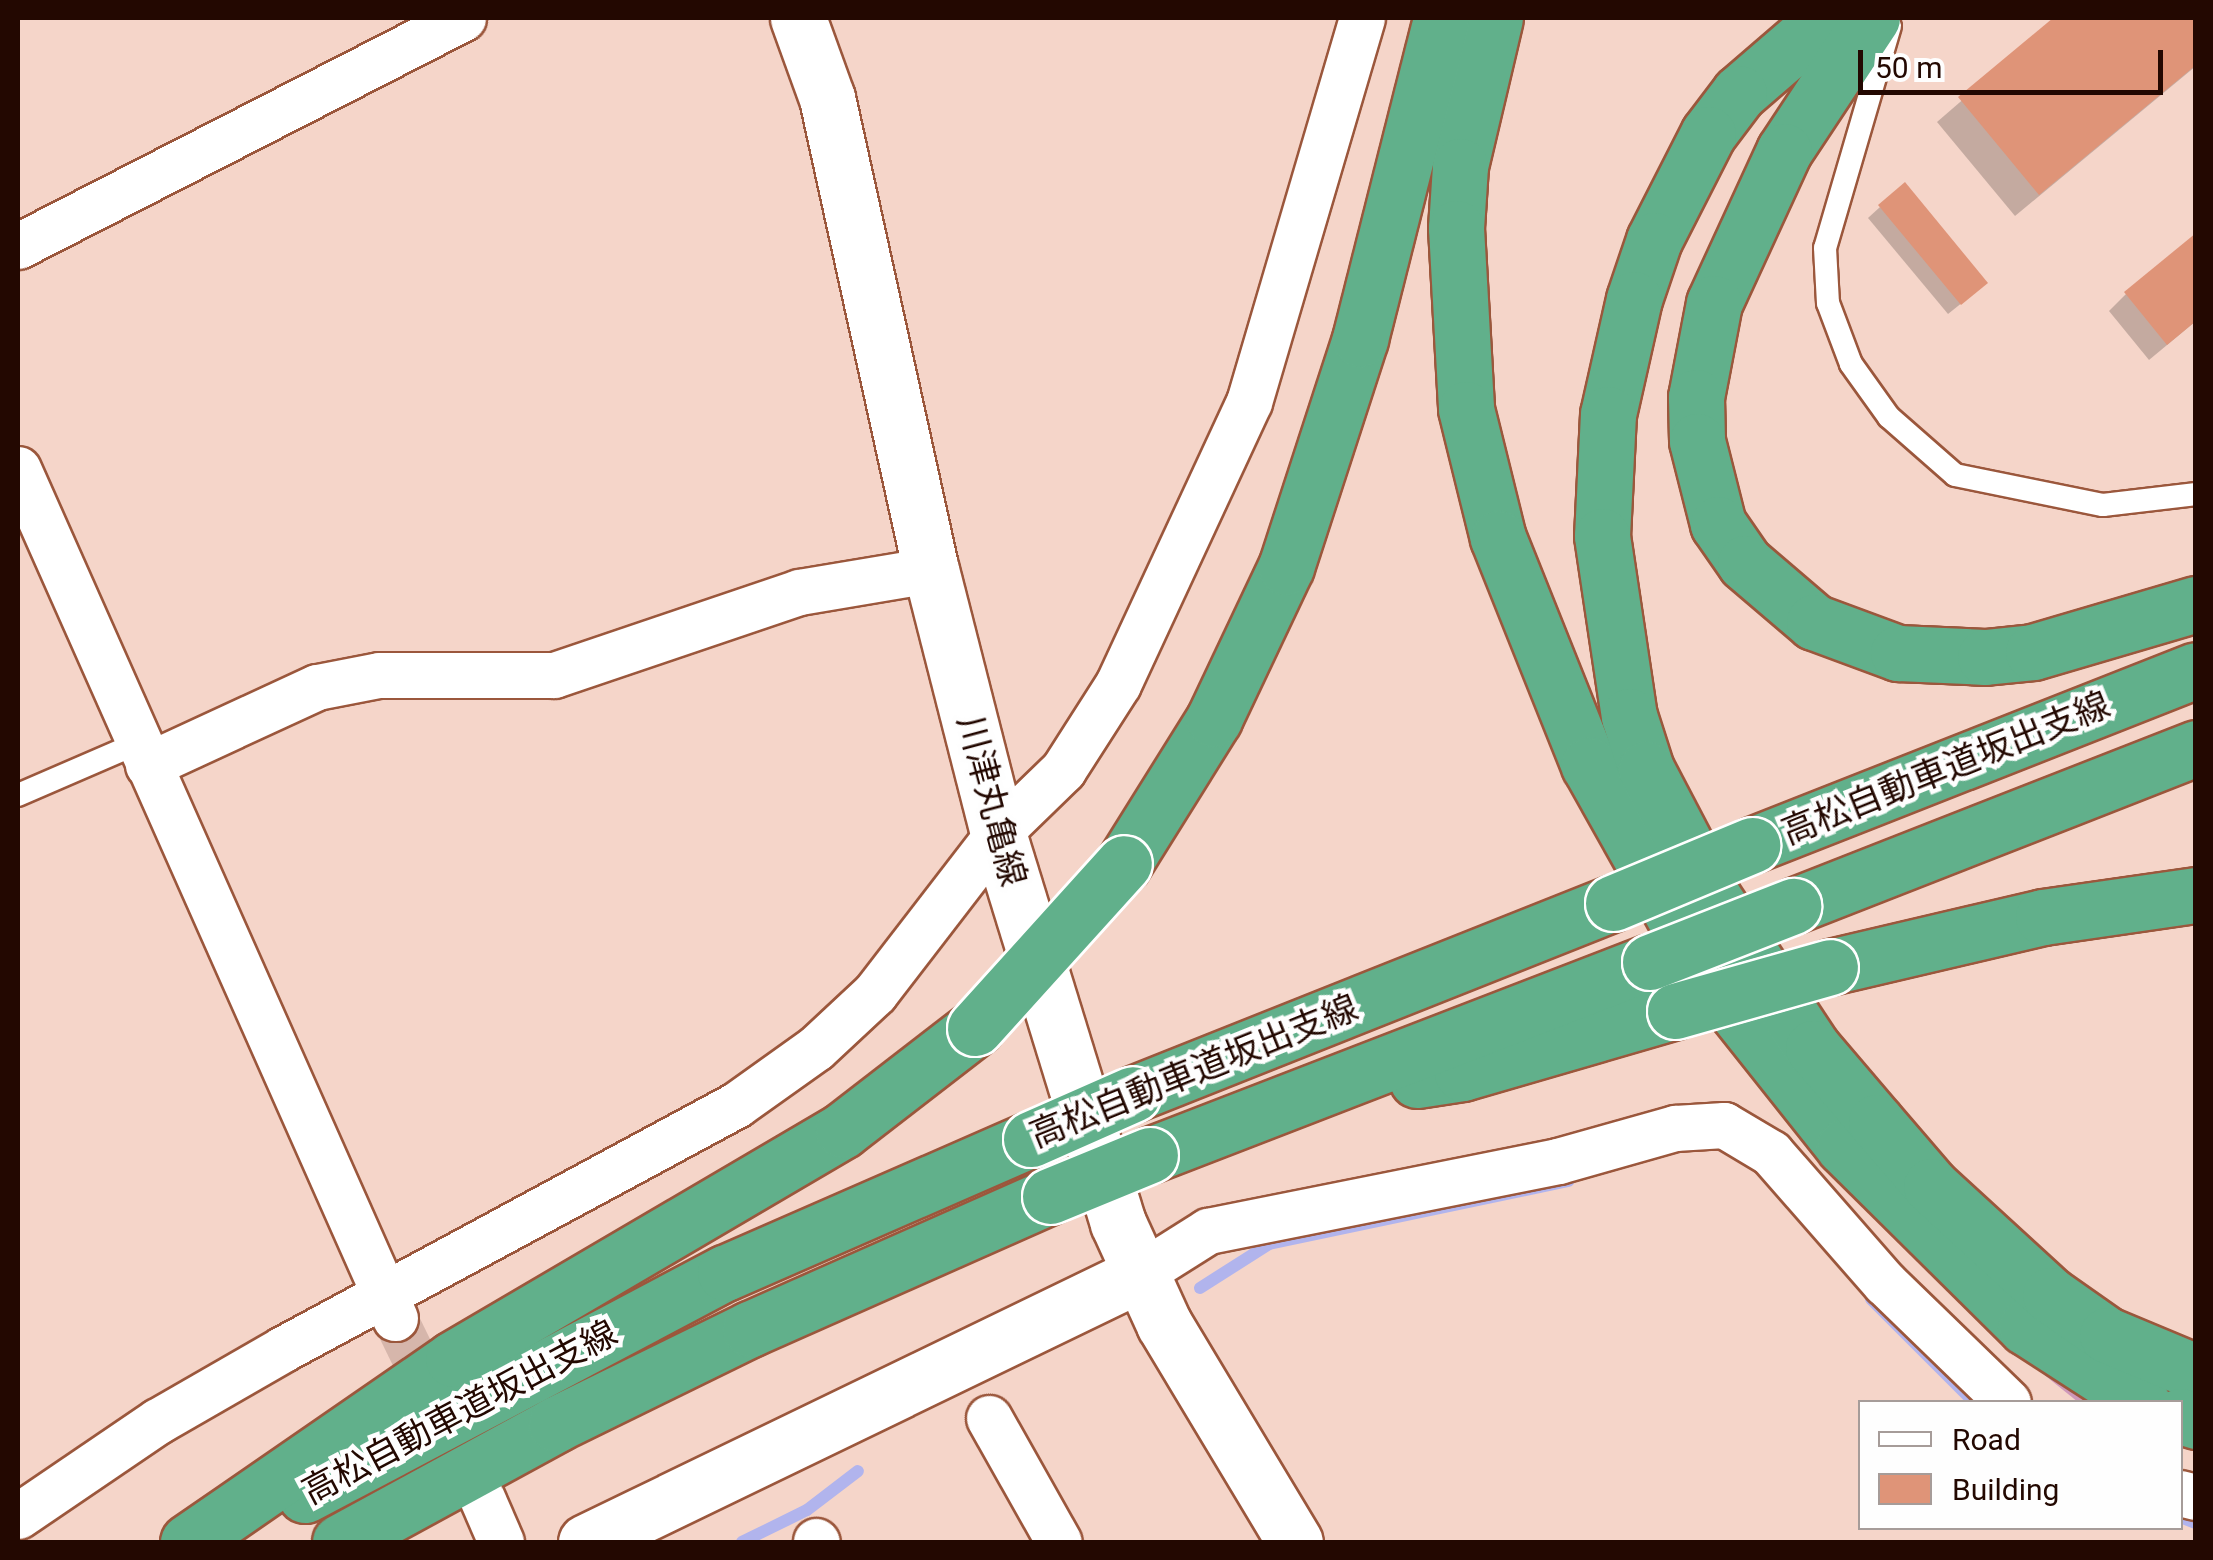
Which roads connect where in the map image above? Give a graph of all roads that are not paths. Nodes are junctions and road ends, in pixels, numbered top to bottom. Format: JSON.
{"nodes":[{"id":1,"x":463,"y":18,"type":"edge"},
{"id":2,"x":798,"y":18,"type":"edge"},
{"id":3,"x":1362,"y":18,"type":"edge"},
{"id":4,"x":1441,"y":18,"type":"edge"},
{"id":5,"x":1494,"y":18,"type":"edge"},
{"id":6,"x":1826,"y":18,"type":"edge"},
{"id":7,"x":1872,"y":18,"type":"edge"},
{"id":8,"x":1893,"y":18,"type":"edge"},
{"id":9,"x":18,"y":246,"type":"edge"},
{"id":10,"x":18,"y":469,"type":"edge"},
{"id":11,"x":2196,"y":494,"type":"edge"},
{"id":12,"x":931,"y":570,"type":"junction"},
{"id":13,"x":2196,"y":604,"type":"edge"},
{"id":14,"x":2196,"y":670,"type":"edge"},
{"id":15,"x":2196,"y":748,"type":"edge"},
{"id":16,"x":143,"y":754,"type":"junction"},
{"id":17,"x":18,"y":795,"type":"edge"},
{"id":18,"x":998,"y":834,"type":"junction"},
{"id":19,"x":2196,"y":895,"type":"edge"},
{"id":20,"x":1301,"y":1096,"type":"junction"},
{"id":21,"x":1138,"y":1275,"type":"junction"},
{"id":22,"x":389,"y":1307,"type":"junction"},
{"id":23,"x":2196,"y":1372,"type":"edge"},
{"id":24,"x":2006,"y":1400,"type":"edge"},
{"id":25,"x":2139,"y":1400,"type":"edge"},
{"id":26,"x":989,"y":1418,"type":"dead end"},
{"id":27,"x":482,"y":1498,"type":"dead end"},
{"id":28,"x":18,"y":1516,"type":"edge"},
{"id":29,"x":188,"y":1542,"type":"edge"},
{"id":30,"x":225,"y":1542,"type":"edge"},
{"id":31,"x":340,"y":1542,"type":"edge"},
{"id":32,"x":501,"y":1542,"type":"edge"},
{"id":33,"x":586,"y":1542,"type":"edge"},
{"id":34,"x":1059,"y":1542,"type":"edge"},
{"id":35,"x":1296,"y":1542,"type":"edge"}],
"edges":[{"from":1,"to":9,"type":"street"},
{"from":2,"to":12,"type":"main road","name":"川津丸亀線"},
{"from":3,"to":18,"type":"street"},
{"from":4,"to":29,"type":"highway","bridge":true},
{"from":5,"to":25,"type":"highway"},
{"from":6,"to":23,"type":"highway"},
{"from":7,"to":13,"type":"highway"},
{"from":8,"to":11,"type":"lane"},
{"from":10,"to":16,"type":"street"},
{"from":12,"to":16,"type":"street"},
{"from":12,"to":18,"type":"main road","name":"川津丸亀線"},
{"from":14,"to":30,"type":"highway","name":"高松自動車道坂出支線","bridge":true},
{"from":15,"to":20,"type":"highway","name":"高松自動車道坂出支線","bridge":true},
{"from":16,"to":17,"type":"lane"},
{"from":16,"to":22,"type":"street"},
{"from":18,"to":21,"type":"main road","name":"川津丸亀線"},
{"from":18,"to":22,"type":"street"},
{"from":19,"to":20,"type":"highway","bridge":true},
{"from":20,"to":31,"type":"highway","name":"高松自動車道坂出支線","bridge":true},
{"from":21,"to":24,"type":"street"},
{"from":21,"to":33,"type":"main road"},
{"from":21,"to":35,"type":"main road","name":"川津丸亀線"},
{"from":22,"to":28,"type":"street"},
{"from":26,"to":34,"type":"street"},
{"from":27,"to":32,"type":"street"}]}
